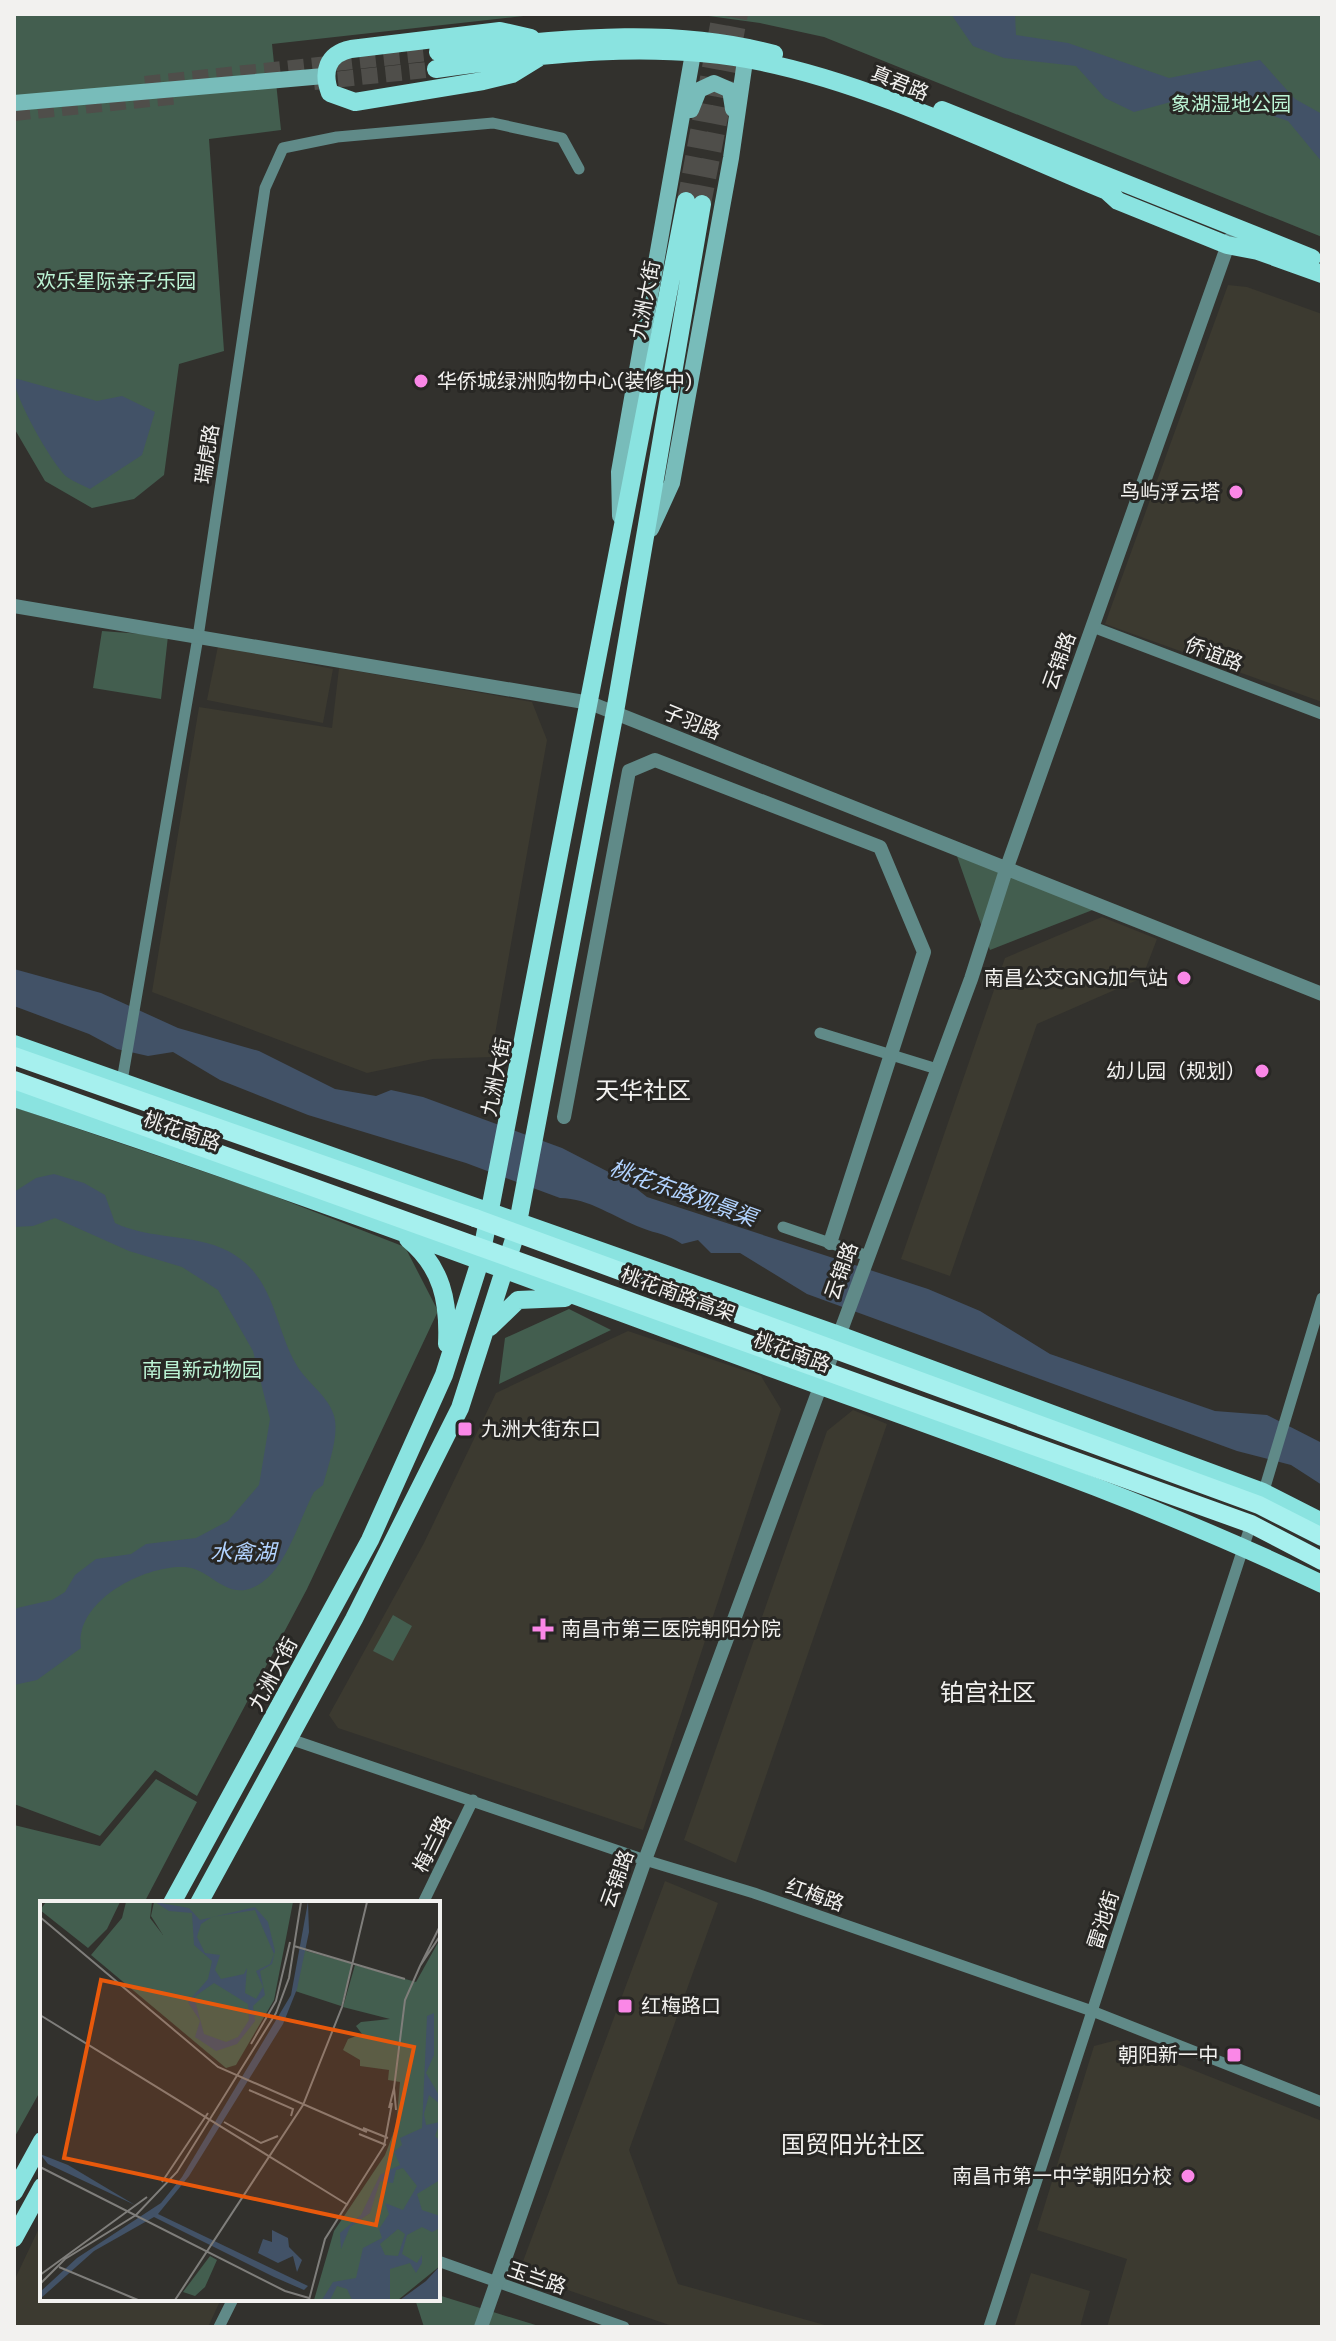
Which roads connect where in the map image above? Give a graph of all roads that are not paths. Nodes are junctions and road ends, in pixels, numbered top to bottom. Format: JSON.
{"nodes":[{"id":1,"x":545,"y":48,"type":"junction"},
{"id":2,"x":694,"y":48,"type":"junction"},
{"id":3,"x":746,"y":53,"type":"junction"},
{"id":4,"x":437,"y":60,"type":"tunnel mouth"},
{"id":5,"x":324,"y":76,"type":"junction"},
{"id":6,"x":14,"y":103,"type":"edge"},
{"id":7,"x":678,"y":147,"type":"junction"},
{"id":8,"x":731,"y":158,"type":"junction"},
{"id":9,"x":579,"y":169,"type":"dead end"},
{"id":10,"x":1231,"y":236,"type":"junction"},
{"id":11,"x":1322,"y":262,"type":"edge"},
{"id":12,"x":1322,"y":274,"type":"edge"},
{"id":13,"x":621,"y":545,"type":"junction"},
{"id":14,"x":642,"y":549,"type":"junction"},
{"id":15,"x":14,"y":606,"type":"edge"},
{"id":16,"x":1093,"y":627,"type":"junction"},
{"id":17,"x":198,"y":637,"type":"junction"},
{"id":18,"x":619,"y":690,"type":"junction"},
{"id":19,"x":590,"y":703,"type":"junction"},
{"id":20,"x":615,"y":713,"type":"junction"},
{"id":21,"x":1322,"y":714,"type":"edge"},
{"id":22,"x":641,"y":723,"type":"junction"},
{"id":23,"x":1006,"y":870,"type":"junction"},
{"id":24,"x":1322,"y":994,"type":"edge"},
{"id":25,"x":820,"y":1033,"type":"dead end"},
{"id":26,"x":14,"y":1044,"type":"edge"},
{"id":27,"x":890,"y":1055,"type":"junction"},
{"id":28,"x":14,"y":1056,"type":"edge"},
{"id":29,"x":937,"y":1069,"type":"junction"},
{"id":30,"x":14,"y":1080,"type":"edge"},
{"id":31,"x":122,"y":1081,"type":"junction"},
{"id":32,"x":14,"y":1098,"type":"edge"},
{"id":33,"x":564,"y":1117,"type":"dead end"},
{"id":34,"x":524,"y":1189,"type":"junction"},
{"id":35,"x":493,"y":1211,"type":"junction"},
{"id":36,"x":518,"y":1221,"type":"junction"},
{"id":37,"x":783,"y":1227,"type":"dead end"},
{"id":38,"x":400,"y":1232,"type":"junction"},
{"id":39,"x":557,"y":1235,"type":"junction"},
{"id":40,"x":830,"y":1243,"type":"junction"},
{"id":41,"x":867,"y":1258,"type":"junction"},
{"id":42,"x":480,"y":1261,"type":"junction"},
{"id":43,"x":505,"y":1270,"type":"junction"},
{"id":44,"x":1322,"y":1298,"type":"edge"},
{"id":45,"x":591,"y":1301,"type":"junction"},
{"id":46,"x":841,"y":1328,"type":"junction"},
{"id":47,"x":444,"y":1375,"type":"junction"},
{"id":48,"x":821,"y":1386,"type":"junction"},
{"id":49,"x":460,"y":1408,"type":"junction"},
{"id":50,"x":1261,"y":1498,"type":"junction"},
{"id":51,"x":1322,"y":1522,"type":"edge"},
{"id":52,"x":1251,"y":1524,"type":"junction"},
{"id":53,"x":1322,"y":1537,"type":"edge"},
{"id":54,"x":1243,"y":1546,"type":"junction"},
{"id":55,"x":1322,"y":1561,"type":"edge"},
{"id":56,"x":1322,"y":1584,"type":"edge"},
{"id":57,"x":290,"y":1739,"type":"junction"},
{"id":58,"x":473,"y":1800,"type":"junction"},
{"id":59,"x":645,"y":1860,"type":"junction"},
{"id":60,"x":173,"y":1901,"type":"edge"},
{"id":61,"x":200,"y":1901,"type":"edge"},
{"id":62,"x":424,"y":1901,"type":"edge"},
{"id":63,"x":1092,"y":2011,"type":"junction"},
{"id":64,"x":1322,"y":2102,"type":"edge"},
{"id":65,"x":40,"y":2145,"type":"edge"},
{"id":66,"x":40,"y":2191,"type":"edge"},
{"id":67,"x":14,"y":2192,"type":"edge"},
{"id":68,"x":14,"y":2238,"type":"edge"},
{"id":69,"x":440,"y":2262,"type":"edge"},
{"id":70,"x":496,"y":2283,"type":"junction"},
{"id":71,"x":232,"y":2301,"type":"edge"},
{"id":72,"x":219,"y":2327,"type":"edge"},
{"id":73,"x":481,"y":2327,"type":"edge"},
{"id":74,"x":624,"y":2327,"type":"edge"},
{"id":75,"x":989,"y":2327,"type":"edge"}],
"edges":[{"from":1,"to":2,"type":"main road","name":"真君路"},
{"from":1,"to":4,"type":"main road","name":"真君路"},
{"from":1,"to":5,"type":"main road"},
{"from":1,"to":5,"type":"main road"},
{"from":2,"to":3,"type":"main road","name":"真君路"},
{"from":2,"to":7,"type":"main road"},
{"from":3,"to":8,"type":"main road"},
{"from":3,"to":10,"type":"main road","name":"真君路"},
{"from":5,"to":6,"type":"main road"},
{"from":7,"to":8,"type":"main road"},
{"from":7,"to":13,"type":"main road"},
{"from":8,"to":14,"type":"main road"},
{"from":9,"to":17,"type":"street","name":"瑞虎路"},
{"from":10,"to":11,"type":"main road","name":"真君路"},
{"from":10,"to":12,"type":"main road","name":"真君路"},
{"from":10,"to":16,"type":"street","name":"云锦路"},
{"from":13,"to":14,"type":"main road","name":"九洲大街"},
{"from":13,"to":19,"type":"main road","name":"九洲大街"},
{"from":14,"to":18,"type":"main road","name":"九洲大街"},
{"from":15,"to":17,"type":"street","name":"子羽路"},
{"from":16,"to":21,"type":"street","name":"侨谊路"},
{"from":16,"to":23,"type":"street","name":"云锦路"},
{"from":17,"to":19,"type":"street","name":"子羽路"},
{"from":17,"to":31,"type":"street","name":"瑞虎路"},
{"from":18,"to":20,"type":"main road","name":"九洲大街"},
{"from":18,"to":22,"type":"street"},
{"from":19,"to":20,"type":"street","name":"子羽路"},
{"from":19,"to":35,"type":"main road","name":"九洲大街"},
{"from":20,"to":22,"type":"street","name":"子羽路"},
{"from":20,"to":34,"type":"main road","name":"九洲大街"},
{"from":22,"to":23,"type":"street","name":"子羽路"},
{"from":23,"to":24,"type":"street","name":"子羽路"},
{"from":23,"to":29,"type":"street","name":"云锦路"},
{"from":25,"to":27,"type":"street"},
{"from":26,"to":31,"type":"main road","name":"桃花南路"},
{"from":27,"to":29,"type":"street"},
{"from":27,"to":33,"type":"street"},
{"from":27,"to":40,"type":"street"},
{"from":28,"to":50,"type":"highway","name":"桃花南路高架","bridge":true},
{"from":29,"to":41,"type":"street","name":"云锦路"},
{"from":30,"to":52,"type":"highway","name":"桃花南路高架","bridge":true},
{"from":31,"to":35,"type":"main road","name":"桃花南路"},
{"from":32,"to":38,"type":"main road","name":"桃花南路"},
{"from":34,"to":36,"type":"main road","name":"九洲大街"},
{"from":34,"to":39,"type":"main road"},
{"from":35,"to":36,"type":"main road","name":"桃花南路"},
{"from":35,"to":42,"type":"main road","name":"九洲大街"},
{"from":36,"to":39,"type":"main road","name":"桃花南路"},
{"from":36,"to":43,"type":"main road","name":"九洲大街"},
{"from":37,"to":40,"type":"street"},
{"from":38,"to":42,"type":"main road","name":"桃花南路"},
{"from":38,"to":47,"type":"main road"},
{"from":39,"to":46,"type":"main road","name":"桃花南路"},
{"from":40,"to":41,"type":"street"},
{"from":41,"to":46,"type":"street","name":"云锦路"},
{"from":42,"to":43,"type":"main road","name":"桃花南路"},
{"from":42,"to":47,"type":"main road","name":"九洲大街"},
{"from":43,"to":45,"type":"main road","name":"桃花南路"},
{"from":43,"to":49,"type":"main road","name":"九洲大街"},
{"from":44,"to":50,"type":"street"},
{"from":45,"to":48,"type":"main road","name":"桃花南路"},
{"from":45,"to":49,"type":"main road"},
{"from":46,"to":48,"type":"street","name":"云锦路"},
{"from":46,"to":50,"type":"main road","name":"桃花南路"},
{"from":47,"to":60,"type":"main road","name":"九洲大街"},
{"from":48,"to":54,"type":"main road","name":"桃花南路"},
{"from":48,"to":59,"type":"street","name":"云锦路"},
{"from":49,"to":57,"type":"main road","name":"九洲大街"},
{"from":50,"to":51,"type":"main road","name":"桃花南路"},
{"from":50,"to":53,"type":"highway","name":"桃花南路高架","bridge":true},
{"from":52,"to":54,"type":"street","name":"雷池街"},
{"from":52,"to":55,"type":"highway","name":"桃花南路高架","bridge":true},
{"from":54,"to":56,"type":"main road","name":"桃花南路"},
{"from":54,"to":63,"type":"street","name":"雷池街"},
{"from":57,"to":58,"type":"street","name":"红梅路"},
{"from":57,"to":61,"type":"main road","name":"九洲大街"},
{"from":58,"to":59,"type":"street","name":"红梅路"},
{"from":58,"to":62,"type":"street","name":"梅兰路"},
{"from":59,"to":63,"type":"street","name":"红梅路"},
{"from":59,"to":70,"type":"street","name":"云锦路"},
{"from":63,"to":64,"type":"street","name":"红梅路"},
{"from":63,"to":75,"type":"street","name":"雷池街"},
{"from":65,"to":67,"type":"main road"},
{"from":66,"to":68,"type":"main road"},
{"from":69,"to":70,"type":"street","name":"玉兰路"},
{"from":70,"to":73,"type":"street","name":"云锦路"},
{"from":70,"to":74,"type":"street","name":"玉兰路"},
{"from":71,"to":72,"type":"street"}]}
